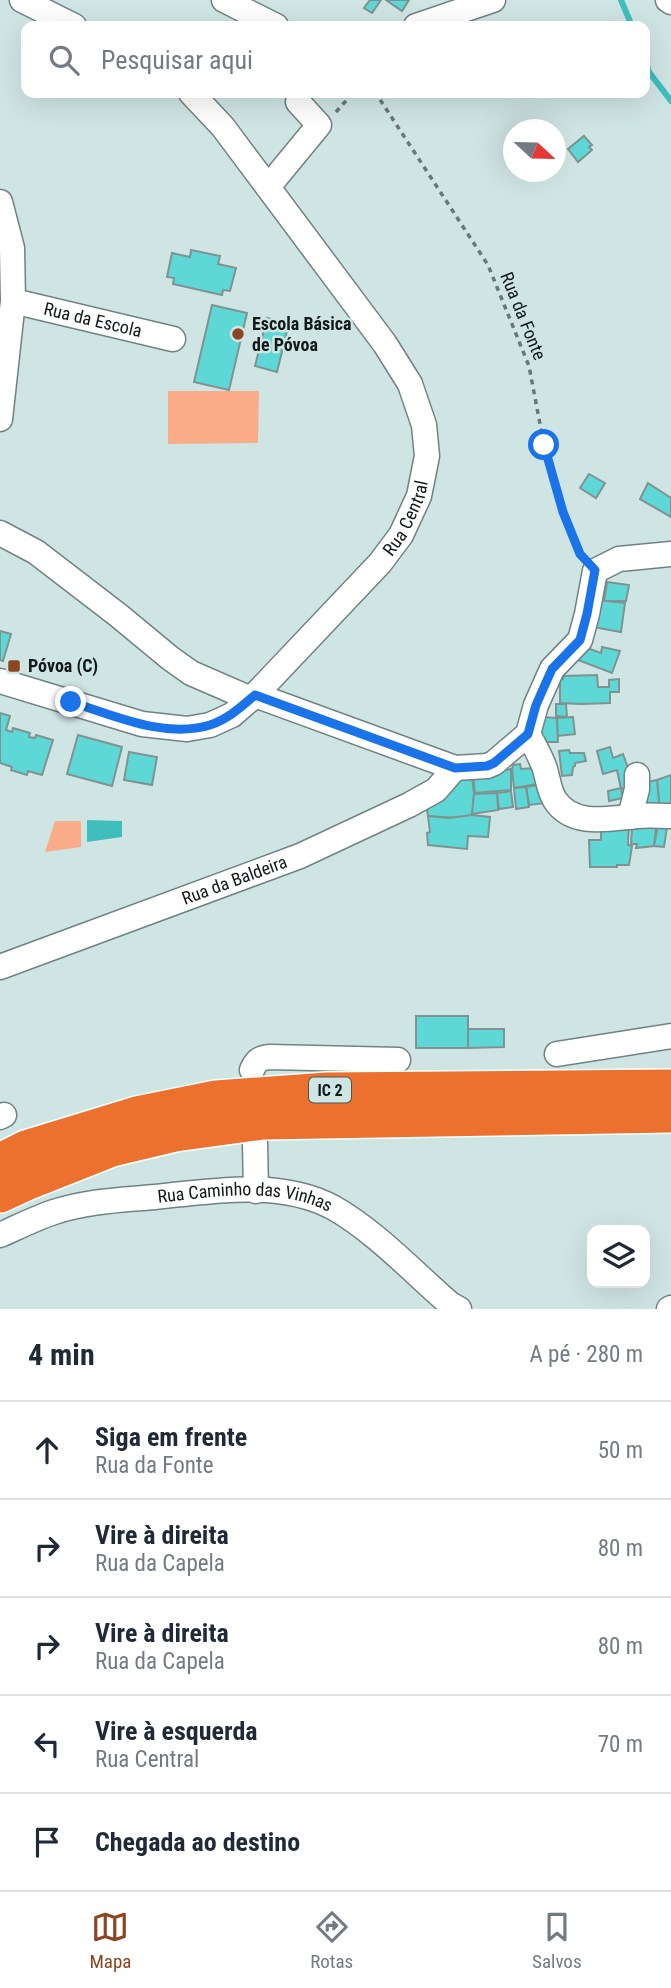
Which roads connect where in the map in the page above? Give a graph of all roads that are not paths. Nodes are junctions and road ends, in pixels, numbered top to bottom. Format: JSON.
{"nodes":[{"id":1,"x":22,"y":0,"type":"edge"},
{"id":2,"x":224,"y":0,"type":"edge"},
{"id":3,"x":493,"y":0,"type":"edge"},
{"id":4,"x":64,"y":21,"type":"edge"},
{"id":5,"x":265,"y":21,"type":"edge"},
{"id":6,"x":431,"y":21,"type":"edge"},
{"id":7,"x":196,"y":98,"type":"edge"},
{"id":8,"x":298,"y":102,"type":"dead end"},
{"id":9,"x":268,"y":187,"type":"junction"},
{"id":10,"x":0,"y":202,"type":"edge"},
{"id":11,"x":13,"y":301,"type":"junction"},
{"id":12,"x":173,"y":339,"type":"dead end"},
{"id":13,"x":0,"y":419,"type":"edge"},
{"id":14,"x":0,"y":533,"type":"edge"},
{"id":15,"x":671,"y":554,"type":"edge"},
{"id":16,"x":0,"y":681,"type":"edge"},
{"id":17,"x":253,"y":697,"type":"junction"},
{"id":18,"x":528,"y":734,"type":"junction"},
{"id":19,"x":541,"y":759,"type":"junction"},
{"id":20,"x":494,"y":763,"type":"junction"},
{"id":21,"x":455,"y":768,"type":"junction"},
{"id":22,"x":637,"y":775,"type":"dead end"},
{"id":23,"x":671,"y":816,"type":"edge"},
{"id":24,"x":630,"y":817,"type":"junction"},
{"id":25,"x":0,"y":968,"type":"edge"},
{"id":26,"x":671,"y":1036,"type":"edge"},
{"id":27,"x":557,"y":1054,"type":"dead end"},
{"id":28,"x":398,"y":1060,"type":"dead end"},
{"id":29,"x":252,"y":1070,"type":"dead end"},
{"id":30,"x":671,"y":1087,"type":"edge"},
{"id":31,"x":671,"y":1115,"type":"edge"},
{"id":32,"x":255,"y":1143,"type":"dead end"},
{"id":33,"x":0,"y":1161,"type":"edge"},
{"id":34,"x":256,"y":1191,"type":"junction"},
{"id":35,"x":0,"y":1195,"type":"edge"},
{"id":36,"x":0,"y":1235,"type":"edge"},
{"id":37,"x":459,"y":1309,"type":"edge"}],
"edges":[{"from":1,"to":4,"type":"street"},
{"from":2,"to":5,"type":"street"},
{"from":3,"to":6,"type":"street"},
{"from":7,"to":9,"type":"street","name":"Rua Central"},
{"from":8,"to":9,"type":"street"},
{"from":9,"to":17,"type":"street","name":"Rua Central"},
{"from":10,"to":11,"type":"street"},
{"from":11,"to":12,"type":"street","name":"Rua da Escola"},
{"from":11,"to":13,"type":"street"},
{"from":14,"to":17,"type":"street"},
{"from":15,"to":18,"type":"street"},
{"from":16,"to":17,"type":"street","name":"Rua Central"},
{"from":17,"to":21,"type":"street"},
{"from":18,"to":19,"type":"street"},
{"from":18,"to":20,"type":"street"},
{"from":19,"to":20,"type":"street"},
{"from":19,"to":24,"type":"street"},
{"from":20,"to":21,"type":"street"},
{"from":21,"to":25,"type":"street","name":"Rua da Baldeira"},
{"from":22,"to":24,"type":"street"},
{"from":23,"to":24,"type":"street"},
{"from":26,"to":27,"type":"street"},
{"from":28,"to":29,"type":"street"},
{"from":30,"to":33,"type":"highway","number":"IC 2"},
{"from":31,"to":35,"type":"highway","number":"IC 2"},
{"from":32,"to":34,"type":"street"},
{"from":34,"to":36,"type":"street","name":"Rua Caminho das Vinhas"},
{"from":34,"to":37,"type":"street","name":"Rua Caminho das Vinhas"}]}
